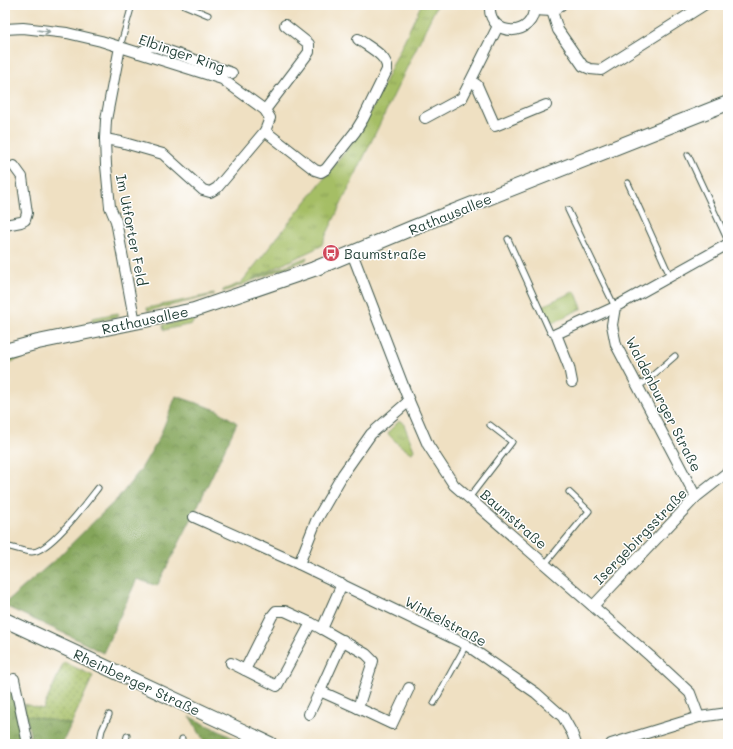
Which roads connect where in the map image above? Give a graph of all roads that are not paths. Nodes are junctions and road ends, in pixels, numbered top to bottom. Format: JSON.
{"nodes":[{"id":1,"x":132,"y":5,"type":"edge"},
{"id":2,"x":184,"y":5,"type":"edge"},
{"id":3,"x":561,"y":5,"type":"edge"},
{"id":4,"x":704,"y":5,"type":"edge"},
{"id":5,"x":487,"y":7,"type":"edge"},
{"id":6,"x":534,"y":8,"type":"edge"},
{"id":7,"x":552,"y":11,"type":"junction"},
{"id":8,"x":208,"y":15,"type":"dead end"},
{"id":9,"x":285,"y":25,"type":"dead end"},
{"id":10,"x":498,"y":26,"type":"junction"},
{"id":11,"x":5,"y":29,"type":"edge"},
{"id":12,"x":358,"y":39,"type":"dead end"},
{"id":13,"x":120,"y":47,"type":"junction"},
{"id":14,"x":138,"y":53,"type":"junction"},
{"id":15,"x":232,"y":73,"type":"dead end"},
{"id":16,"x":471,"y":80,"type":"junction"},
{"id":17,"x":728,"y":103,"type":"edge"},
{"id":18,"x":546,"y":105,"type":"dead end"},
{"id":19,"x":265,"y":110,"type":"junction"},
{"id":20,"x":425,"y":118,"type":"dead end"},
{"id":21,"x":265,"y":131,"type":"junction"},
{"id":22,"x":105,"y":139,"type":"junction"},
{"id":23,"x":688,"y":155,"type":"dead end"},
{"id":24,"x":14,"y":166,"type":"dead end"},
{"id":25,"x":628,"y":184,"type":"dead end"},
{"id":26,"x":568,"y":210,"type":"dead end"},
{"id":27,"x":5,"y":225,"type":"edge"},
{"id":28,"x":508,"y":239,"type":"dead end"},
{"id":29,"x":728,"y":242,"type":"edge"},
{"id":30,"x":352,"y":253,"type":"junction"},
{"id":31,"x":670,"y":276,"type":"junction"},
{"id":32,"x":615,"y":307,"type":"junction"},
{"id":33,"x":135,"y":323,"type":"junction"},
{"id":34,"x":556,"y":334,"type":"junction"},
{"id":35,"x":5,"y":351,"type":"edge"},
{"id":36,"x":675,"y":356,"type":"dead end"},
{"id":37,"x":572,"y":382,"type":"dead end"},
{"id":38,"x":638,"y":386,"type":"junction"},
{"id":39,"x":409,"y":401,"type":"junction"},
{"id":40,"x":490,"y":425,"type":"dead end"},
{"id":41,"x":728,"y":472,"type":"edge"},
{"id":42,"x":98,"y":488,"type":"dead end"},
{"id":43,"x":569,"y":492,"type":"dead end"},
{"id":44,"x":696,"y":497,"type":"junction"},
{"id":45,"x":469,"y":498,"type":"junction"},
{"id":46,"x":194,"y":517,"type":"dead end"},
{"id":47,"x":5,"y":546,"type":"edge"},
{"id":48,"x":299,"y":564,"type":"junction"},
{"id":49,"x":545,"y":564,"type":"junction"},
{"id":50,"x":342,"y":584,"type":"junction"},
{"id":51,"x":593,"y":606,"type":"junction"},
{"id":52,"x":5,"y":620,"type":"edge"},
{"id":53,"x":311,"y":623,"type":"junction"},
{"id":54,"x":322,"y":628,"type":"junction"},
{"id":55,"x":343,"y":640,"type":"junction"},
{"id":56,"x":466,"y":645,"type":"junction"},
{"id":57,"x":231,"y":663,"type":"dead end"},
{"id":58,"x":245,"y":670,"type":"junction"},
{"id":59,"x":14,"y":679,"type":"dead end"},
{"id":60,"x":409,"y":688,"type":"dead end"},
{"id":61,"x":320,"y":691,"type":"junction"},
{"id":62,"x":434,"y":703,"type":"dead end"},
{"id":63,"x":358,"y":708,"type":"junction"},
{"id":64,"x":728,"y":713,"type":"edge"},
{"id":65,"x":109,"y":714,"type":"dead end"},
{"id":66,"x":309,"y":714,"type":"dead end"},
{"id":67,"x":699,"y":717,"type":"junction"},
{"id":68,"x":127,"y":736,"type":"dead end"},
{"id":69,"x":626,"y":742,"type":"edge"},
{"id":70,"x":28,"y":744,"type":"edge"},
{"id":71,"x":99,"y":744,"type":"edge"},
{"id":72,"x":125,"y":744,"type":"edge"},
{"id":73,"x":270,"y":744,"type":"edge"},
{"id":74,"x":576,"y":744,"type":"edge"},
{"id":75,"x":611,"y":744,"type":"edge"}],
"edges":[{"from":1,"to":13,"type":"lane","name":"Im Utforter Feld"},
{"from":2,"to":8,"type":"lane"},
{"from":3,"to":7,"type":"street"},
{"from":4,"to":7,"type":"street"},
{"from":5,"to":10,"type":"street"},
{"from":6,"to":7,"type":"street"},
{"from":6,"to":10,"type":"street"},
{"from":9,"to":19,"type":"street"},
{"from":10,"to":16,"type":"street"},
{"from":11,"to":13,"type":"street","one_way":true},
{"from":12,"to":21,"type":"street"},
{"from":13,"to":14,"type":"street","name":"Elbinger Ring"},
{"from":13,"to":22,"type":"street","name":"Im Utforter Feld"},
{"from":14,"to":15,"type":"street"},
{"from":14,"to":19,"type":"street","name":"Elbinger Ring"},
{"from":16,"to":18,"type":"street"},
{"from":16,"to":20,"type":"street"},
{"from":17,"to":30,"type":"street","name":"Rathausallee"},
{"from":19,"to":21,"type":"street"},
{"from":21,"to":22,"type":"street"},
{"from":22,"to":33,"type":"street","name":"Im Utforter Feld"},
{"from":23,"to":29,"type":"lane"},
{"from":24,"to":27,"type":"street"},
{"from":25,"to":31,"type":"lane"},
{"from":26,"to":32,"type":"lane"},
{"from":28,"to":34,"type":"lane"},
{"from":29,"to":31,"type":"street"},
{"from":30,"to":33,"type":"street","name":"Rathausallee"},
{"from":30,"to":39,"type":"street","name":"Baumstraße"},
{"from":31,"to":32,"type":"street"},
{"from":32,"to":34,"type":"street"},
{"from":32,"to":38,"type":"street","name":"Waldenburger Straße"},
{"from":33,"to":35,"type":"street","name":"Rathausallee"},
{"from":34,"to":37,"type":"street"},
{"from":36,"to":38,"type":"lane"},
{"from":38,"to":44,"type":"street","name":"Waldenburger Straße"},
{"from":39,"to":45,"type":"street","name":"Baumstraße"},
{"from":39,"to":48,"type":"street"},
{"from":40,"to":45,"type":"lane"},
{"from":41,"to":44,"type":"street","name":"Isergebirgsstraße"},
{"from":42,"to":47,"type":"lane"},
{"from":43,"to":49,"type":"lane"},
{"from":44,"to":51,"type":"street","name":"Isergebirgsstraße"},
{"from":45,"to":49,"type":"street","name":"Baumstraße"},
{"from":46,"to":48,"type":"street","name":"Winkelstraße"},
{"from":48,"to":50,"type":"street","name":"Winkelstraße"},
{"from":49,"to":51,"type":"street","name":"Baumstraße"},
{"from":50,"to":54,"type":"street"},
{"from":50,"to":56,"type":"street","name":"Winkelstraße"},
{"from":51,"to":67,"type":"street","name":"Baumstraße"},
{"from":52,"to":73,"type":"street","name":"Rheinberger Straße"},
{"from":53,"to":54,"type":"street"},
{"from":53,"to":58,"type":"street"},
{"from":53,"to":58,"type":"street"},
{"from":54,"to":55,"type":"street"},
{"from":55,"to":61,"type":"street"},
{"from":55,"to":63,"type":"street"},
{"from":56,"to":62,"type":"lane"},
{"from":56,"to":74,"type":"street","name":"Winkelstraße"},
{"from":57,"to":58,"type":"street"},
{"from":59,"to":70,"type":"street"},
{"from":60,"to":63,"type":"street"},
{"from":61,"to":63,"type":"street"},
{"from":61,"to":66,"type":"street"},
{"from":64,"to":67,"type":"street"},
{"from":65,"to":71,"type":"lane"},
{"from":67,"to":69,"type":"street"},
{"from":68,"to":72,"type":"lane"},
{"from":69,"to":75,"type":"street"}]}
